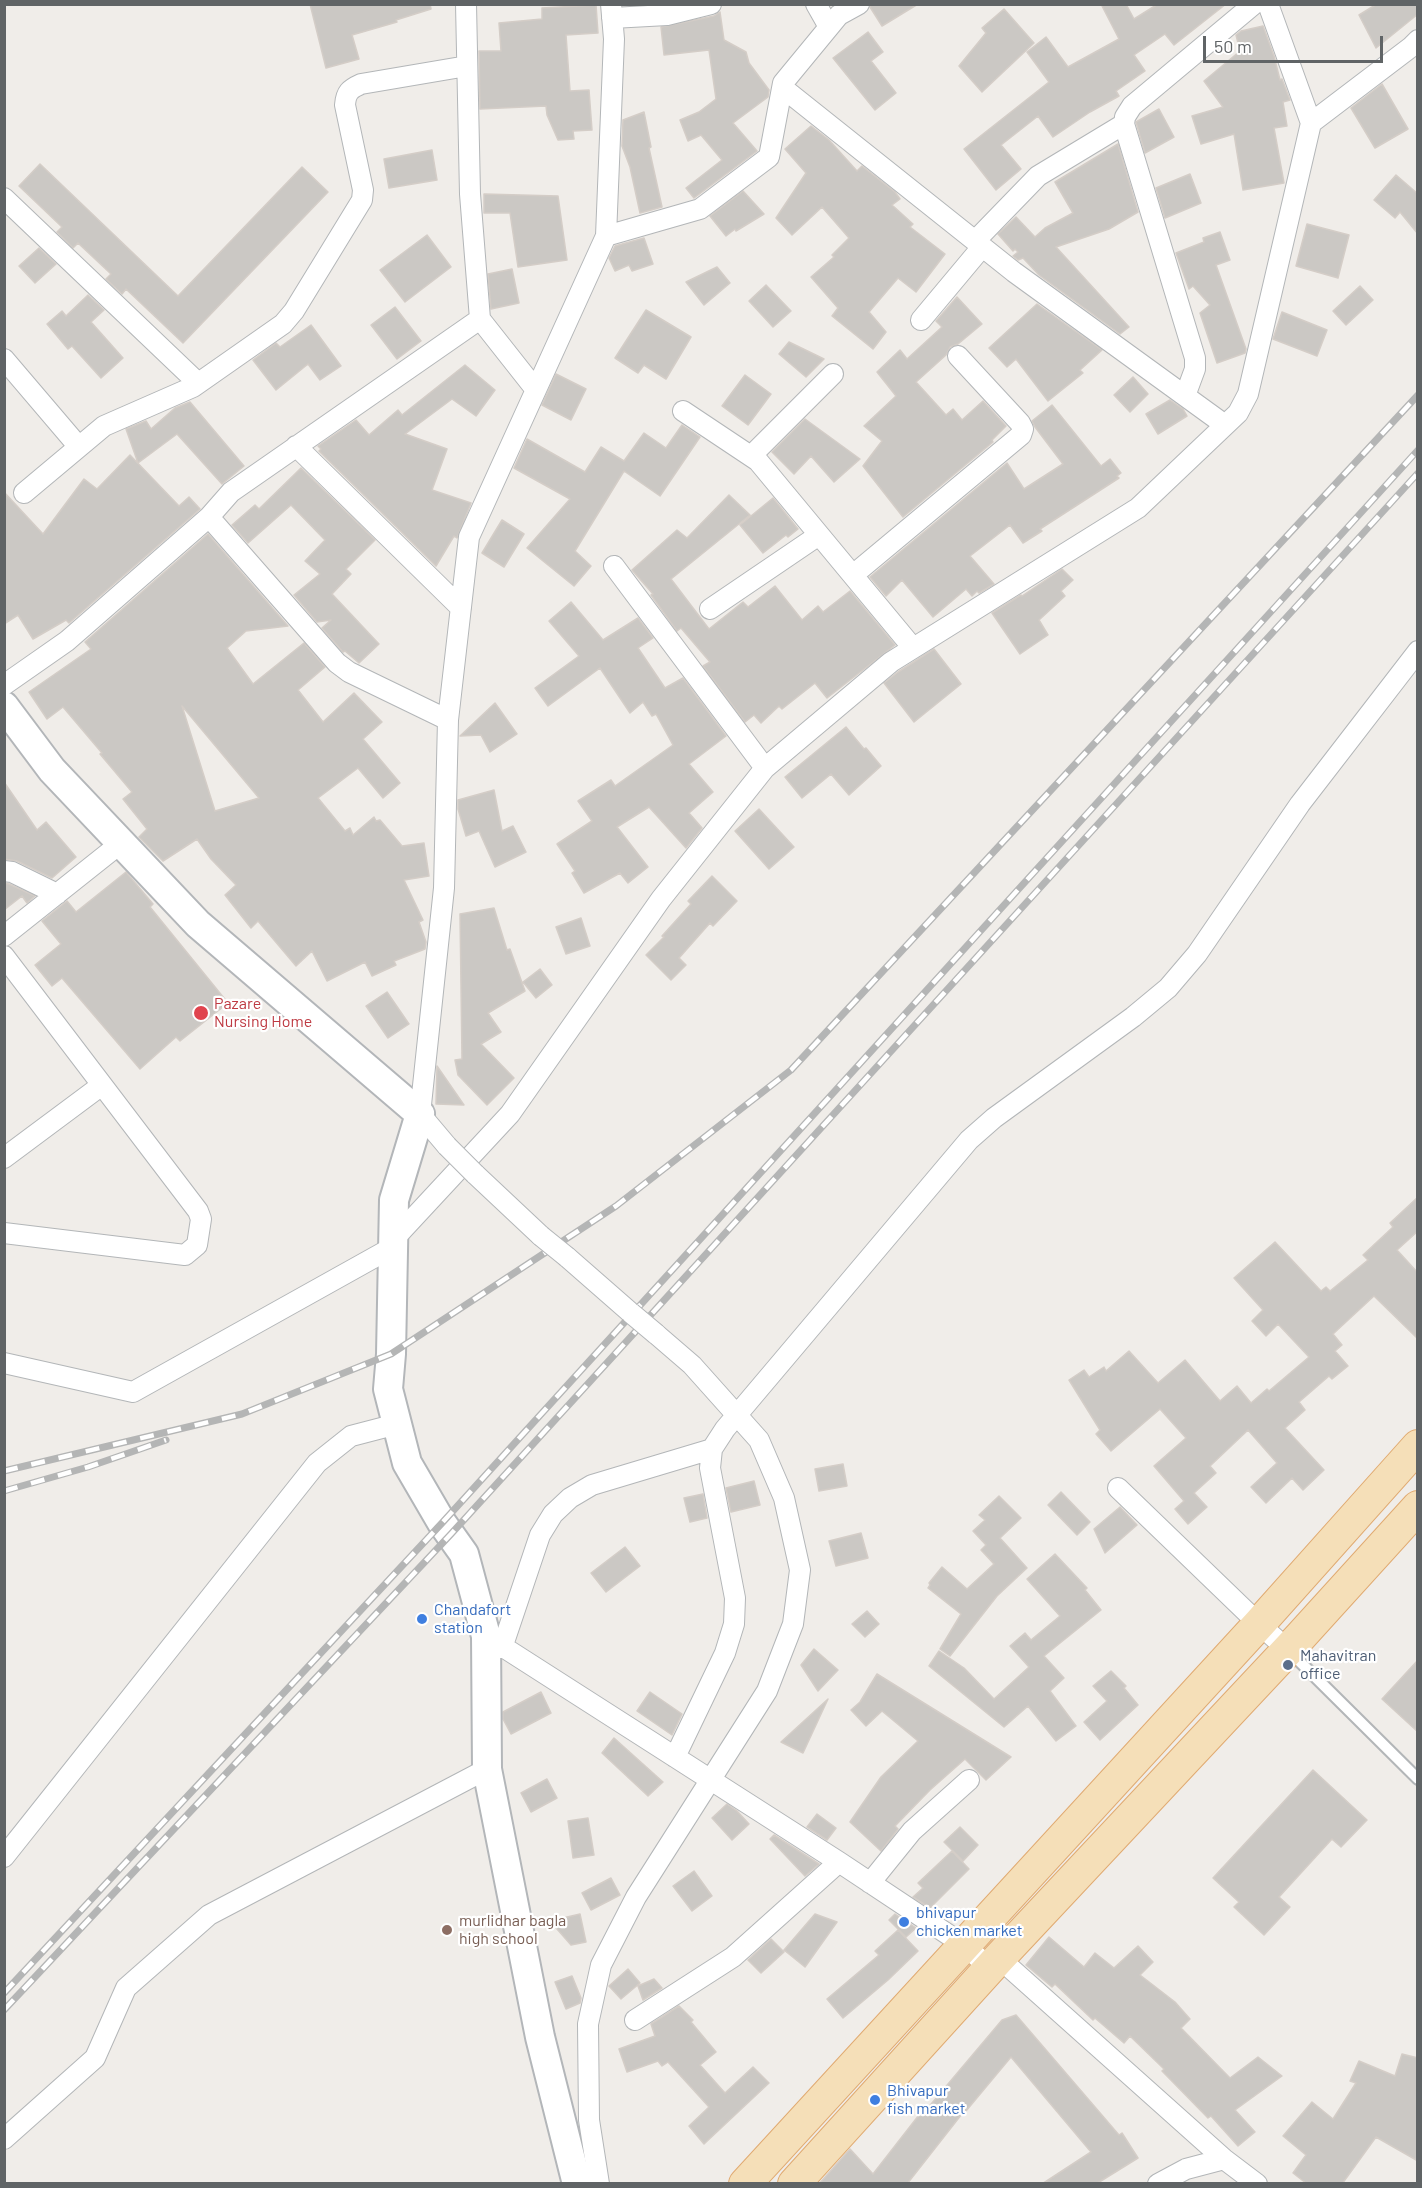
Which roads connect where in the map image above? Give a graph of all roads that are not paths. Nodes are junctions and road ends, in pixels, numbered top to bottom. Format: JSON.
{"nodes":[{"id":1,"x":466,"y":4,"type":"edge"},
{"id":2,"x":711,"y":4,"type":"edge"},
{"id":3,"x":816,"y":4,"type":"edge"},
{"id":4,"x":859,"y":4,"type":"edge"},
{"id":5,"x":1254,"y":4,"type":"edge"},
{"id":6,"x":1268,"y":4,"type":"edge"},
{"id":7,"x":611,"y":11,"type":"edge"},
{"id":8,"x":829,"y":27,"type":"junction"},
{"id":9,"x":1418,"y":40,"type":"edge"},
{"id":10,"x":467,"y":66,"type":"junction"},
{"id":11,"x":783,"y":88,"type":"junction"},
{"id":12,"x":1311,"y":123,"type":"junction"},
{"id":13,"x":1124,"y":124,"type":"junction"},
{"id":14,"x":4,"y":198,"type":"edge"},
{"id":15,"x":606,"y":236,"type":"junction"},
{"id":16,"x":979,"y":244,"type":"junction"},
{"id":17,"x":480,"y":319,"type":"junction"},
{"id":18,"x":921,"y":320,"type":"dead end"},
{"id":19,"x":958,"y":356,"type":"dead end"},
{"id":20,"x":4,"y":359,"type":"edge"},
{"id":21,"x":833,"y":374,"type":"dead end"},
{"id":22,"x":198,"y":384,"type":"junction"},
{"id":23,"x":536,"y":390,"type":"junction"},
{"id":24,"x":1185,"y":396,"type":"junction"},
{"id":25,"x":683,"y":411,"type":"dead end"},
{"id":26,"x":1225,"y":425,"type":"junction"},
{"id":27,"x":296,"y":446,"type":"junction"},
{"id":28,"x":79,"y":447,"type":"junction"},
{"id":29,"x":752,"y":455,"type":"junction"},
{"id":30,"x":24,"y":493,"type":"dead end"},
{"id":31,"x":209,"y":517,"type":"junction"},
{"id":32,"x":819,"y":535,"type":"junction"},
{"id":33,"x":614,"y":566,"type":"dead end"},
{"id":34,"x":853,"y":575,"type":"junction"},
{"id":35,"x":461,"y":608,"type":"junction"},
{"id":36,"x":710,"y":609,"type":"dead end"},
{"id":37,"x":913,"y":648,"type":"junction"},
{"id":38,"x":1418,"y":651,"type":"edge"},
{"id":39,"x":4,"y":684,"type":"edge"},
{"id":40,"x":4,"y":706,"type":"edge"},
{"id":41,"x":448,"y":720,"type":"junction"},
{"id":42,"x":765,"y":768,"type":"junction"},
{"id":43,"x":122,"y":843,"type":"junction"},
{"id":44,"x":4,"y":871,"type":"edge"},
{"id":45,"x":57,"y":894,"type":"junction"},
{"id":46,"x":4,"y":936,"type":"edge"},
{"id":47,"x":4,"y":956,"type":"edge"},
{"id":48,"x":102,"y":1085,"type":"junction"},
{"id":49,"x":420,"y":1114,"type":"junction"},
{"id":50,"x":4,"y":1158,"type":"edge"},
{"id":51,"x":4,"y":1233,"type":"edge"},
{"id":52,"x":393,"y":1244,"type":"junction"},
{"id":53,"x":4,"y":1364,"type":"edge"},
{"id":54,"x":737,"y":1415,"type":"junction"},
{"id":55,"x":397,"y":1424,"type":"junction"},
{"id":56,"x":1418,"y":1446,"type":"edge"},
{"id":57,"x":712,"y":1449,"type":"junction"},
{"id":58,"x":1118,"y":1488,"type":"dead end"},
{"id":59,"x":1418,"y":1507,"type":"edge"},
{"id":60,"x":1259,"y":1624,"type":"junction"},
{"id":61,"x":494,"y":1642,"type":"junction"},
{"id":62,"x":1287,"y":1650,"type":"junction"},
{"id":63,"x":675,"y":1757,"type":"junction"},
{"id":64,"x":487,"y":1769,"type":"junction"},
{"id":65,"x":1418,"y":1779,"type":"edge"},
{"id":66,"x":969,"y":1780,"type":"dead end"},
{"id":67,"x":706,"y":1789,"type":"junction"},
{"id":68,"x":4,"y":1857,"type":"edge"},
{"id":69,"x":839,"y":1862,"type":"junction"},
{"id":70,"x":870,"y":1883,"type":"junction"},
{"id":71,"x":964,"y":1945,"type":"junction"},
{"id":72,"x":995,"y":1964,"type":"junction"},
{"id":73,"x":635,"y":2020,"type":"dead end"},
{"id":74,"x":4,"y":2139,"type":"edge"},
{"id":75,"x":1224,"y":2159,"type":"junction"},
{"id":76,"x":578,"y":2184,"type":"edge"},
{"id":77,"x":599,"y":2184,"type":"edge"},
{"id":78,"x":745,"y":2184,"type":"edge"},
{"id":79,"x":794,"y":2184,"type":"edge"},
{"id":80,"x":1158,"y":2184,"type":"edge"},
{"id":81,"x":1257,"y":2184,"type":"edge"}],
"edges":[{"from":1,"to":10,"type":"street"},
{"from":2,"to":7,"type":"street"},
{"from":3,"to":8,"type":"street"},
{"from":4,"to":8,"type":"street"},
{"from":5,"to":13,"type":"street"},
{"from":6,"to":12,"type":"street"},
{"from":7,"to":15,"type":"street"},
{"from":8,"to":11,"type":"street"},
{"from":9,"to":12,"type":"street"},
{"from":10,"to":17,"type":"street"},
{"from":10,"to":22,"type":"street"},
{"from":11,"to":15,"type":"street"},
{"from":11,"to":16,"type":"street"},
{"from":12,"to":26,"type":"street"},
{"from":13,"to":16,"type":"street"},
{"from":13,"to":24,"type":"street"},
{"from":14,"to":22,"type":"street"},
{"from":15,"to":23,"type":"street"},
{"from":16,"to":18,"type":"street"},
{"from":16,"to":24,"type":"street"},
{"from":17,"to":23,"type":"street"},
{"from":17,"to":27,"type":"street"},
{"from":19,"to":34,"type":"street"},
{"from":20,"to":28,"type":"street"},
{"from":21,"to":29,"type":"street"},
{"from":22,"to":28,"type":"street"},
{"from":23,"to":35,"type":"street"},
{"from":24,"to":26,"type":"street"},
{"from":25,"to":29,"type":"street"},
{"from":26,"to":37,"type":"street"},
{"from":27,"to":31,"type":"street"},
{"from":27,"to":35,"type":"street"},
{"from":28,"to":30,"type":"street"},
{"from":29,"to":32,"type":"street"},
{"from":31,"to":39,"type":"street"},
{"from":31,"to":41,"type":"street"},
{"from":32,"to":34,"type":"street"},
{"from":32,"to":36,"type":"street"},
{"from":33,"to":42,"type":"street"},
{"from":34,"to":37,"type":"street"},
{"from":35,"to":41,"type":"street"},
{"from":37,"to":42,"type":"street"},
{"from":38,"to":54,"type":"street"},
{"from":40,"to":43,"type":"main road"},
{"from":41,"to":49,"type":"street"},
{"from":42,"to":52,"type":"street"},
{"from":43,"to":45,"type":"street"},
{"from":43,"to":49,"type":"main road"},
{"from":44,"to":45,"type":"street"},
{"from":45,"to":46,"type":"street"},
{"from":47,"to":48,"type":"street"},
{"from":48,"to":50,"type":"street"},
{"from":48,"to":51,"type":"street"},
{"from":49,"to":52,"type":"main road"},
{"from":49,"to":54,"type":"street","bridge":true},
{"from":52,"to":53,"type":"street"},
{"from":52,"to":55,"type":"main road"},
{"from":54,"to":57,"type":"street"},
{"from":54,"to":67,"type":"street"},
{"from":55,"to":61,"type":"main road"},
{"from":55,"to":68,"type":"street"},
{"from":56,"to":60,"type":"main road"},
{"from":57,"to":61,"type":"street"},
{"from":57,"to":63,"type":"street"},
{"from":58,"to":60,"type":"street"},
{"from":59,"to":62,"type":"main road"},
{"from":60,"to":62,"type":"street"},
{"from":60,"to":71,"type":"main road"},
{"from":61,"to":63,"type":"street"},
{"from":61,"to":64,"type":"main road"},
{"from":62,"to":65,"type":"lane"},
{"from":62,"to":72,"type":"main road"},
{"from":63,"to":67,"type":"street"},
{"from":64,"to":74,"type":"street"},
{"from":64,"to":76,"type":"main road"},
{"from":66,"to":70,"type":"street"},
{"from":67,"to":69,"type":"street"},
{"from":67,"to":77,"type":"street"},
{"from":69,"to":70,"type":"street"},
{"from":69,"to":73,"type":"street"},
{"from":70,"to":71,"type":"street"},
{"from":71,"to":72,"type":"street"},
{"from":71,"to":78,"type":"main road"},
{"from":72,"to":75,"type":"street"},
{"from":72,"to":79,"type":"main road"},
{"from":75,"to":80,"type":"street"},
{"from":75,"to":81,"type":"street"}]}
